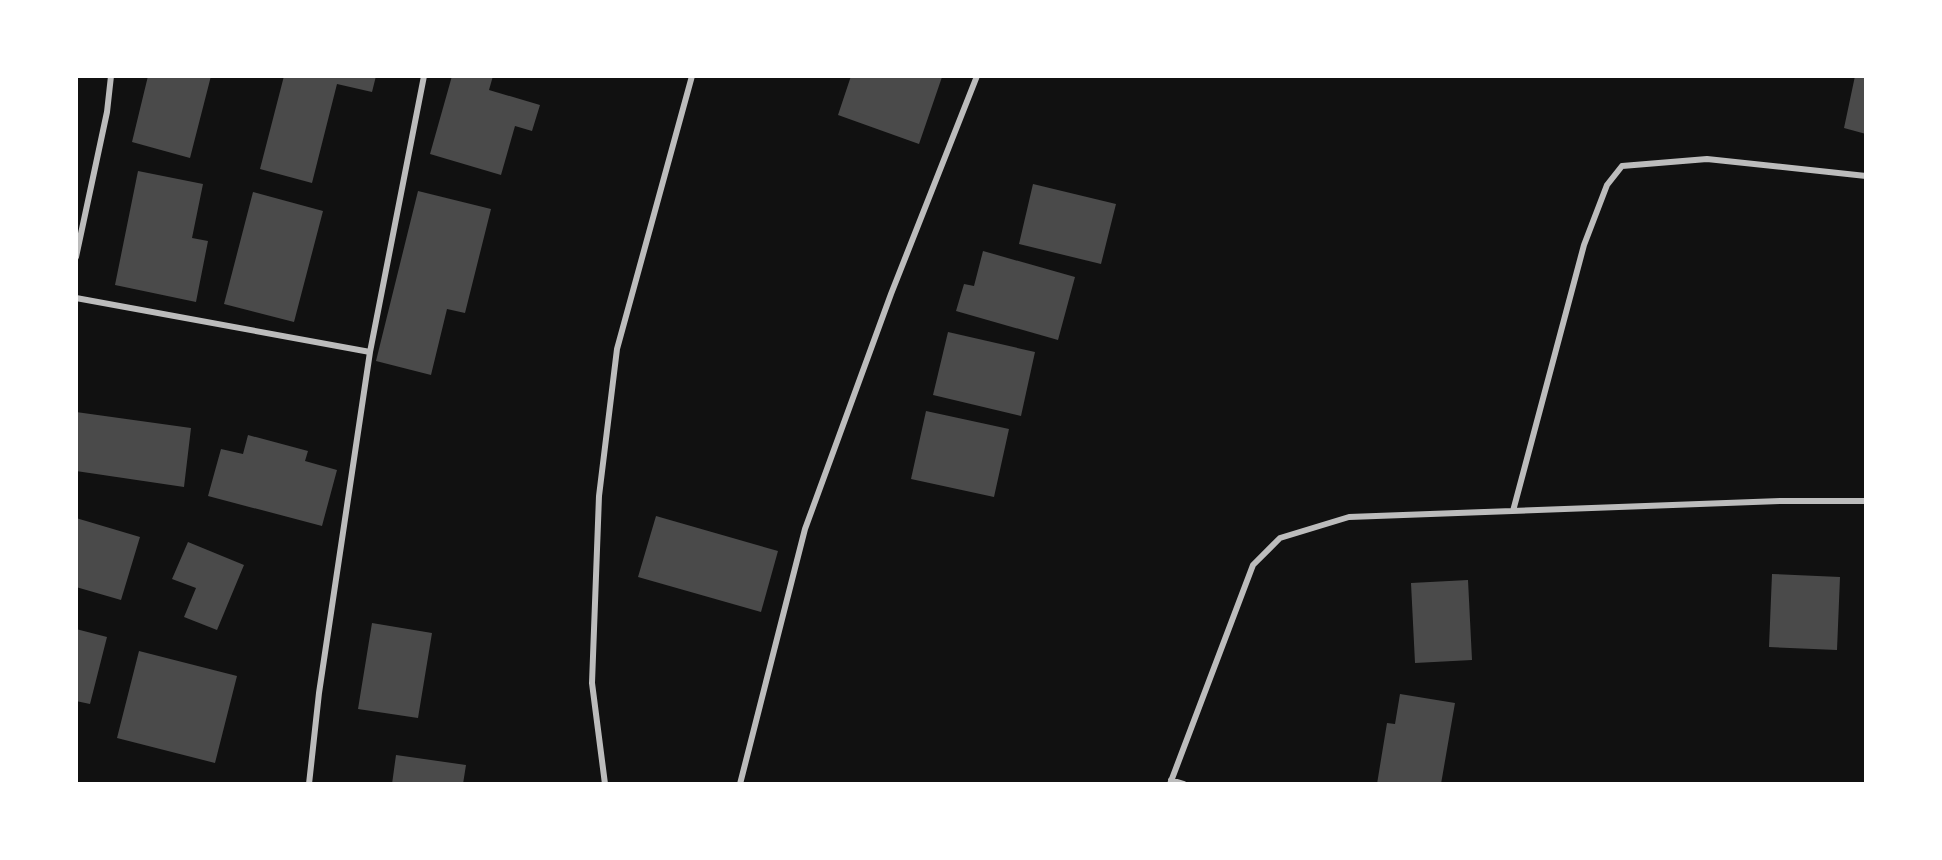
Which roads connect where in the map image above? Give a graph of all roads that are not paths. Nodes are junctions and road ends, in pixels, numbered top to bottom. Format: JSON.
{"nodes":[{"id":1,"x":111,"y":76,"type":"edge"},
{"id":2,"x":424,"y":76,"type":"edge"},
{"id":3,"x":692,"y":76,"type":"edge"},
{"id":4,"x":977,"y":76,"type":"edge"},
{"id":5,"x":1866,"y":176,"type":"edge"},
{"id":6,"x":76,"y":257,"type":"edge"},
{"id":7,"x":76,"y":298,"type":"edge"},
{"id":8,"x":370,"y":352,"type":"junction"},
{"id":9,"x":1866,"y":501,"type":"edge"},
{"id":10,"x":1513,"y":512,"type":"junction"},
{"id":11,"x":1170,"y":782,"type":"edge"},
{"id":12,"x":309,"y":783,"type":"edge"},
{"id":13,"x":605,"y":783,"type":"edge"},
{"id":14,"x":740,"y":783,"type":"edge"},
{"id":15,"x":1184,"y":783,"type":"edge"}],
"edges":[{"from":1,"to":6,"type":"street"},
{"from":2,"to":8,"type":"street"},
{"from":3,"to":13,"type":"street"},
{"from":4,"to":14,"type":"street"},
{"from":5,"to":10,"type":"street"},
{"from":7,"to":8,"type":"street"},
{"from":8,"to":12,"type":"street"},
{"from":9,"to":10,"type":"street"},
{"from":10,"to":11,"type":"street"},
{"from":11,"to":15,"type":"street"}]}
